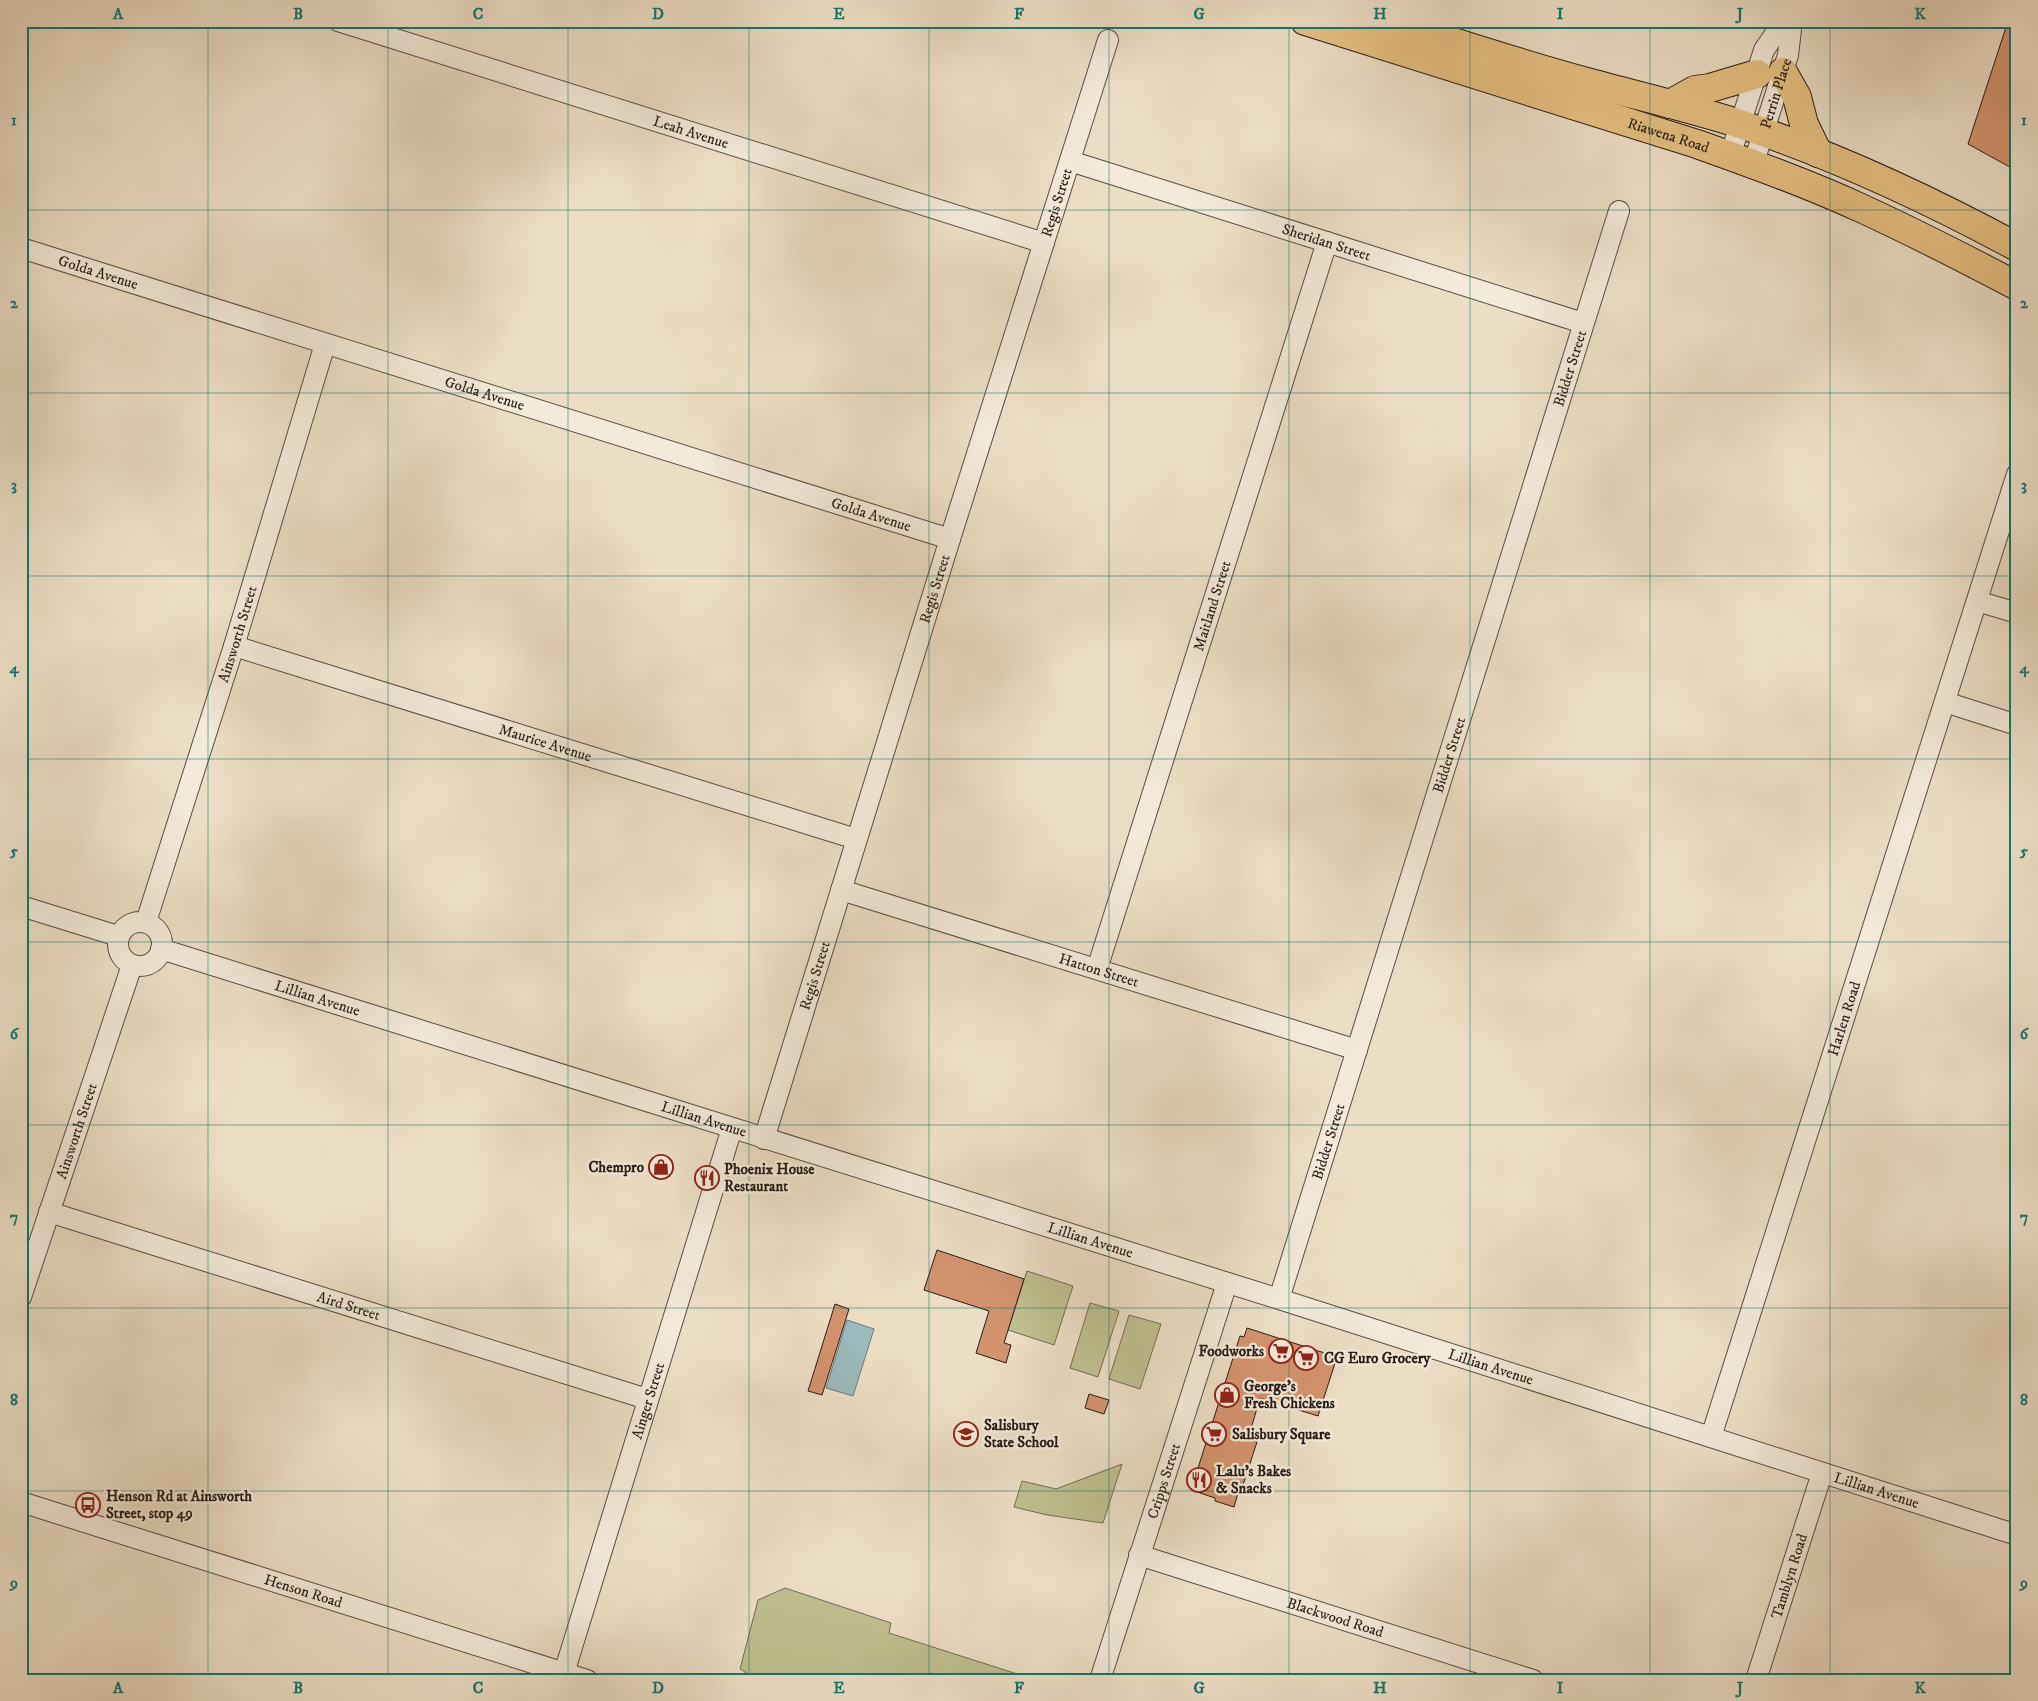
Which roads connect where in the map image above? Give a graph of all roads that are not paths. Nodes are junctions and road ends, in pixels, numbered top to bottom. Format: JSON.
{"nodes":[{"id":1,"x":338,"y":21,"type":"edge"},
{"id":2,"x":1306,"y":21,"type":"edge"},
{"id":3,"x":1388,"y":21,"type":"edge"},
{"id":4,"x":1784,"y":21,"type":"edge"},
{"id":5,"x":1792,"y":21,"type":"edge"},
{"id":6,"x":1108,"y":40,"type":"dead end"},
{"id":7,"x":1783,"y":72,"type":"junction"},
{"id":8,"x":1757,"y":74,"type":"junction"},
{"id":9,"x":1670,"y":104,"type":"junction"},
{"id":10,"x":1752,"y":129,"type":"junction"},
{"id":11,"x":1818,"y":153,"type":"junction"},
{"id":12,"x":1742,"y":160,"type":"junction"},
{"id":13,"x":1070,"y":161,"type":"junction"},
{"id":14,"x":1619,"y":211,"type":"dead end"},
{"id":15,"x":1327,"y":242,"type":"junction"},
{"id":16,"x":1044,"y":243,"type":"junction"},
{"id":17,"x":2017,"y":247,"type":"edge"},
{"id":18,"x":21,"y":248,"type":"edge"},
{"id":19,"x":2017,"y":286,"type":"edge"},
{"id":20,"x":1583,"y":323,"type":"junction"},
{"id":21,"x":325,"y":344,"type":"junction"},
{"id":22,"x":2017,"y":474,"type":"edge"},
{"id":23,"x":950,"y":539,"type":"junction"},
{"id":24,"x":1977,"y":601,"type":"junction"},
{"id":25,"x":2017,"y":613,"type":"edge"},
{"id":26,"x":234,"y":646,"type":"junction"},
{"id":27,"x":1945,"y":702,"type":"junction"},
{"id":28,"x":2017,"y":725,"type":"edge"},
{"id":29,"x":856,"y":839,"type":"junction"},
{"id":30,"x":841,"y":890,"type":"junction"},
{"id":31,"x":21,"y":906,"type":"edge"},
{"id":32,"x":146,"y":922,"type":"junction"},
{"id":33,"x":118,"y":936,"type":"junction"},
{"id":34,"x":161,"y":950,"type":"junction"},
{"id":35,"x":132,"y":965,"type":"junction"},
{"id":36,"x":1097,"y":969,"type":"junction"},
{"id":37,"x":1357,"y":1050,"type":"junction"},
{"id":38,"x":732,"y":1128,"type":"junction"},
{"id":39,"x":764,"y":1139,"type":"junction"},
{"id":40,"x":49,"y":1212,"type":"junction"},
{"id":41,"x":1226,"y":1283,"type":"junction"},
{"id":42,"x":21,"y":1297,"type":"edge"},
{"id":43,"x":1279,"y":1299,"type":"junction"},
{"id":44,"x":647,"y":1399,"type":"junction"},
{"id":45,"x":1711,"y":1438,"type":"junction"},
{"id":46,"x":1822,"y":1473,"type":"junction"},
{"id":47,"x":21,"y":1502,"type":"edge"},
{"id":48,"x":2017,"y":1535,"type":"edge"},
{"id":49,"x":1139,"y":1555,"type":"junction"},
{"id":50,"x":564,"y":1672,"type":"junction"},
{"id":51,"x":587,"y":1680,"type":"edge"},
{"id":52,"x":1100,"y":1680,"type":"edge"},
{"id":53,"x":1533,"y":1680,"type":"edge"},
{"id":54,"x":1756,"y":1680,"type":"edge"}],
"edges":[{"from":1,"to":16,"type":"street","name":"Leah Avenue"},
{"from":2,"to":12,"type":"highway","name":"Riawena Road"},
{"from":3,"to":9,"type":"highway","name":"Riawena Road"},
{"from":4,"to":8,"type":"street","name":"Perrin Place"},
{"from":5,"to":7,"type":"street","name":"Perrin Place"},
{"from":6,"to":13,"type":"street","name":"Regis Street"},
{"from":7,"to":10,"type":"street","name":"Perrin Place"},
{"from":7,"to":11,"type":"highway"},
{"from":8,"to":9,"type":"highway"},
{"from":8,"to":10,"type":"street","name":"Perrin Place"},
{"from":9,"to":10,"type":"highway","name":"Riawena Road"},
{"from":10,"to":11,"type":"highway","name":"Riawena Road"},
{"from":10,"to":12,"type":"street","name":"Perrin Place"},
{"from":11,"to":17,"type":"highway","name":"Riawena Road"},
{"from":12,"to":19,"type":"highway","name":"Riawena Road"},
{"from":13,"to":15,"type":"street","name":"Sheridan Street"},
{"from":13,"to":16,"type":"street","name":"Regis Street"},
{"from":14,"to":20,"type":"street","name":"Bidder Street"},
{"from":15,"to":20,"type":"street","name":"Sheridan Street"},
{"from":15,"to":36,"type":"street","name":"Maitland Street"},
{"from":16,"to":23,"type":"street","name":"Regis Street"},
{"from":18,"to":21,"type":"street","name":"Golda Avenue"},
{"from":20,"to":37,"type":"street","name":"Bidder Street"},
{"from":21,"to":23,"type":"street","name":"Golda Avenue"},
{"from":21,"to":26,"type":"street","name":"Ainsworth Street"},
{"from":22,"to":24,"type":"street","name":"Harlen Road"},
{"from":23,"to":29,"type":"street","name":"Regis Street"},
{"from":24,"to":25,"type":"street"},
{"from":24,"to":27,"type":"street","name":"Harlen Road"},
{"from":26,"to":29,"type":"street","name":"Maurice Avenue"},
{"from":26,"to":32,"type":"street","name":"Ainsworth Street"},
{"from":27,"to":28,"type":"street"},
{"from":27,"to":45,"type":"street","name":"Harlen Road"},
{"from":29,"to":30,"type":"street","name":"Regis Street"},
{"from":30,"to":36,"type":"street","name":"Hatton Street"},
{"from":30,"to":39,"type":"street","name":"Regis Street"},
{"from":31,"to":33,"type":"street"},
{"from":32,"to":33,"type":"street"},
{"from":32,"to":34,"type":"street"},
{"from":33,"to":35,"type":"street"},
{"from":34,"to":35,"type":"street"},
{"from":34,"to":38,"type":"street","name":"Lillian Avenue"},
{"from":35,"to":40,"type":"street","name":"Ainsworth Street"},
{"from":36,"to":37,"type":"street","name":"Hatton Street"},
{"from":37,"to":43,"type":"street","name":"Bidder Street"},
{"from":38,"to":39,"type":"street","name":"Lillian Avenue"},
{"from":38,"to":44,"type":"street","name":"Ainger Street"},
{"from":39,"to":41,"type":"street","name":"Lillian Avenue"},
{"from":40,"to":42,"type":"street","name":"Ainsworth Street"},
{"from":40,"to":44,"type":"street","name":"Aird Street"},
{"from":41,"to":43,"type":"street","name":"Lillian Avenue"},
{"from":41,"to":49,"type":"street","name":"Cripps Street"},
{"from":43,"to":45,"type":"street","name":"Lillian Avenue"},
{"from":44,"to":50,"type":"street","name":"Ainger Street"},
{"from":45,"to":46,"type":"street","name":"Lillian Avenue"},
{"from":46,"to":48,"type":"street","name":"Lillian Avenue"},
{"from":46,"to":54,"type":"street","name":"Tamblyn Road"},
{"from":47,"to":50,"type":"street","name":"Henson Road"},
{"from":49,"to":52,"type":"street","name":"Cripps Street"},
{"from":49,"to":53,"type":"street","name":"Blackwood Road"},
{"from":50,"to":51,"type":"street","name":"Henson Road"}]}
